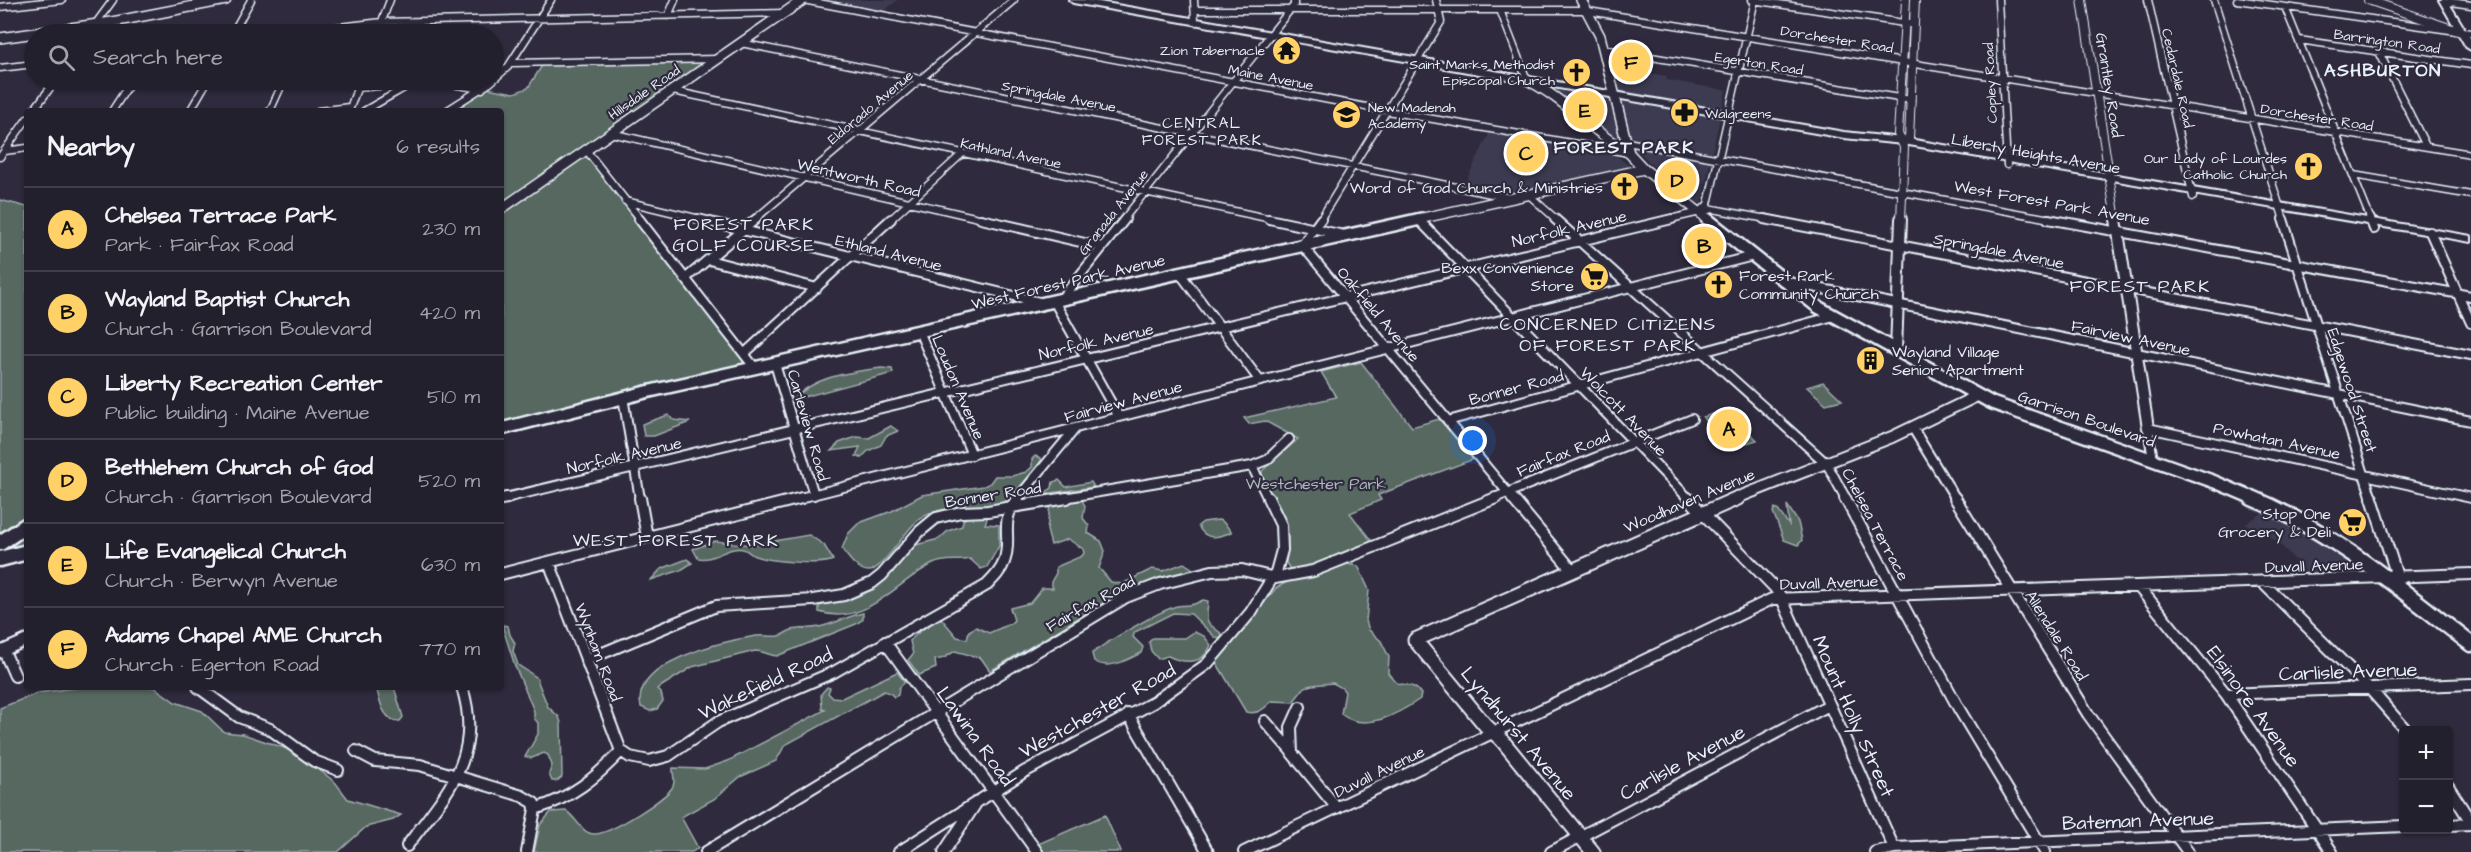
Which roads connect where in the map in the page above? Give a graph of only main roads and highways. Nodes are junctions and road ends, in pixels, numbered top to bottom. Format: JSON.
{"nodes":[{"id":1,"x":226,"y":0,"type":"edge"},
{"id":2,"x":803,"y":0,"type":"edge"},
{"id":3,"x":1073,"y":0,"type":"edge"},
{"id":4,"x":1581,"y":0,"type":"edge"},
{"id":5,"x":2443,"y":1,"type":"edge"},
{"id":6,"x":100,"y":24,"type":"edge"},
{"id":7,"x":2466,"y":32,"type":"edge"},
{"id":8,"x":24,"y":35,"type":"edge"},
{"id":9,"x":0,"y":38,"type":"edge"},
{"id":10,"x":2471,"y":47,"type":"edge"},
{"id":11,"x":1527,"y":80,"type":"junction"},
{"id":12,"x":1615,"y":94,"type":"junction"},
{"id":13,"x":1629,"y":153,"type":"junction"},
{"id":14,"x":1644,"y":169,"type":"junction"},
{"id":15,"x":504,"y":207,"type":"edge"},
{"id":16,"x":2431,"y":236,"type":"junction"},
{"id":17,"x":2471,"y":239,"type":"edge"},
{"id":18,"x":2471,"y":245,"type":"edge"},
{"id":19,"x":504,"y":428,"type":"edge"},
{"id":20,"x":24,"y":527,"type":"edge"},
{"id":21,"x":0,"y":543,"type":"edge"},
{"id":22,"x":24,"y":553,"type":"edge"},
{"id":23,"x":0,"y":559,"type":"edge"},
{"id":24,"x":2471,"y":644,"type":"edge"}],
"edges":[{"from":1,"to":6,"type":"main road"},
{"from":2,"to":15,"type":"main road","name":"Hillsdale Road"},
{"from":3,"to":11,"type":"main road","name":"Liberty Heights Avenue"},
{"from":4,"to":12,"type":"main road"},
{"from":5,"to":7,"type":"main road"},
{"from":7,"to":10,"type":"main road"},
{"from":8,"to":9,"type":"main road"},
{"from":11,"to":12,"type":"main road","name":"Liberty Heights Avenue"},
{"from":11,"to":13,"type":"main road","name":"Garrison Boulevard"},
{"from":12,"to":13,"type":"main road"},
{"from":12,"to":16,"type":"main road","name":"Liberty Heights Avenue"},
{"from":13,"to":14,"type":"main road","name":"Garrison Boulevard"},
{"from":14,"to":19,"type":"main road","name":"West Forest Park Avenue"},
{"from":14,"to":24,"type":"main road","name":"Garrison Boulevard"},
{"from":16,"to":17,"type":"main road","name":"Liberty Heights Avenue"},
{"from":16,"to":18,"type":"main road","name":"Liberty Heights Avenue"},
{"from":20,"to":21,"type":"main road"},
{"from":22,"to":23,"type":"main road"}]}
